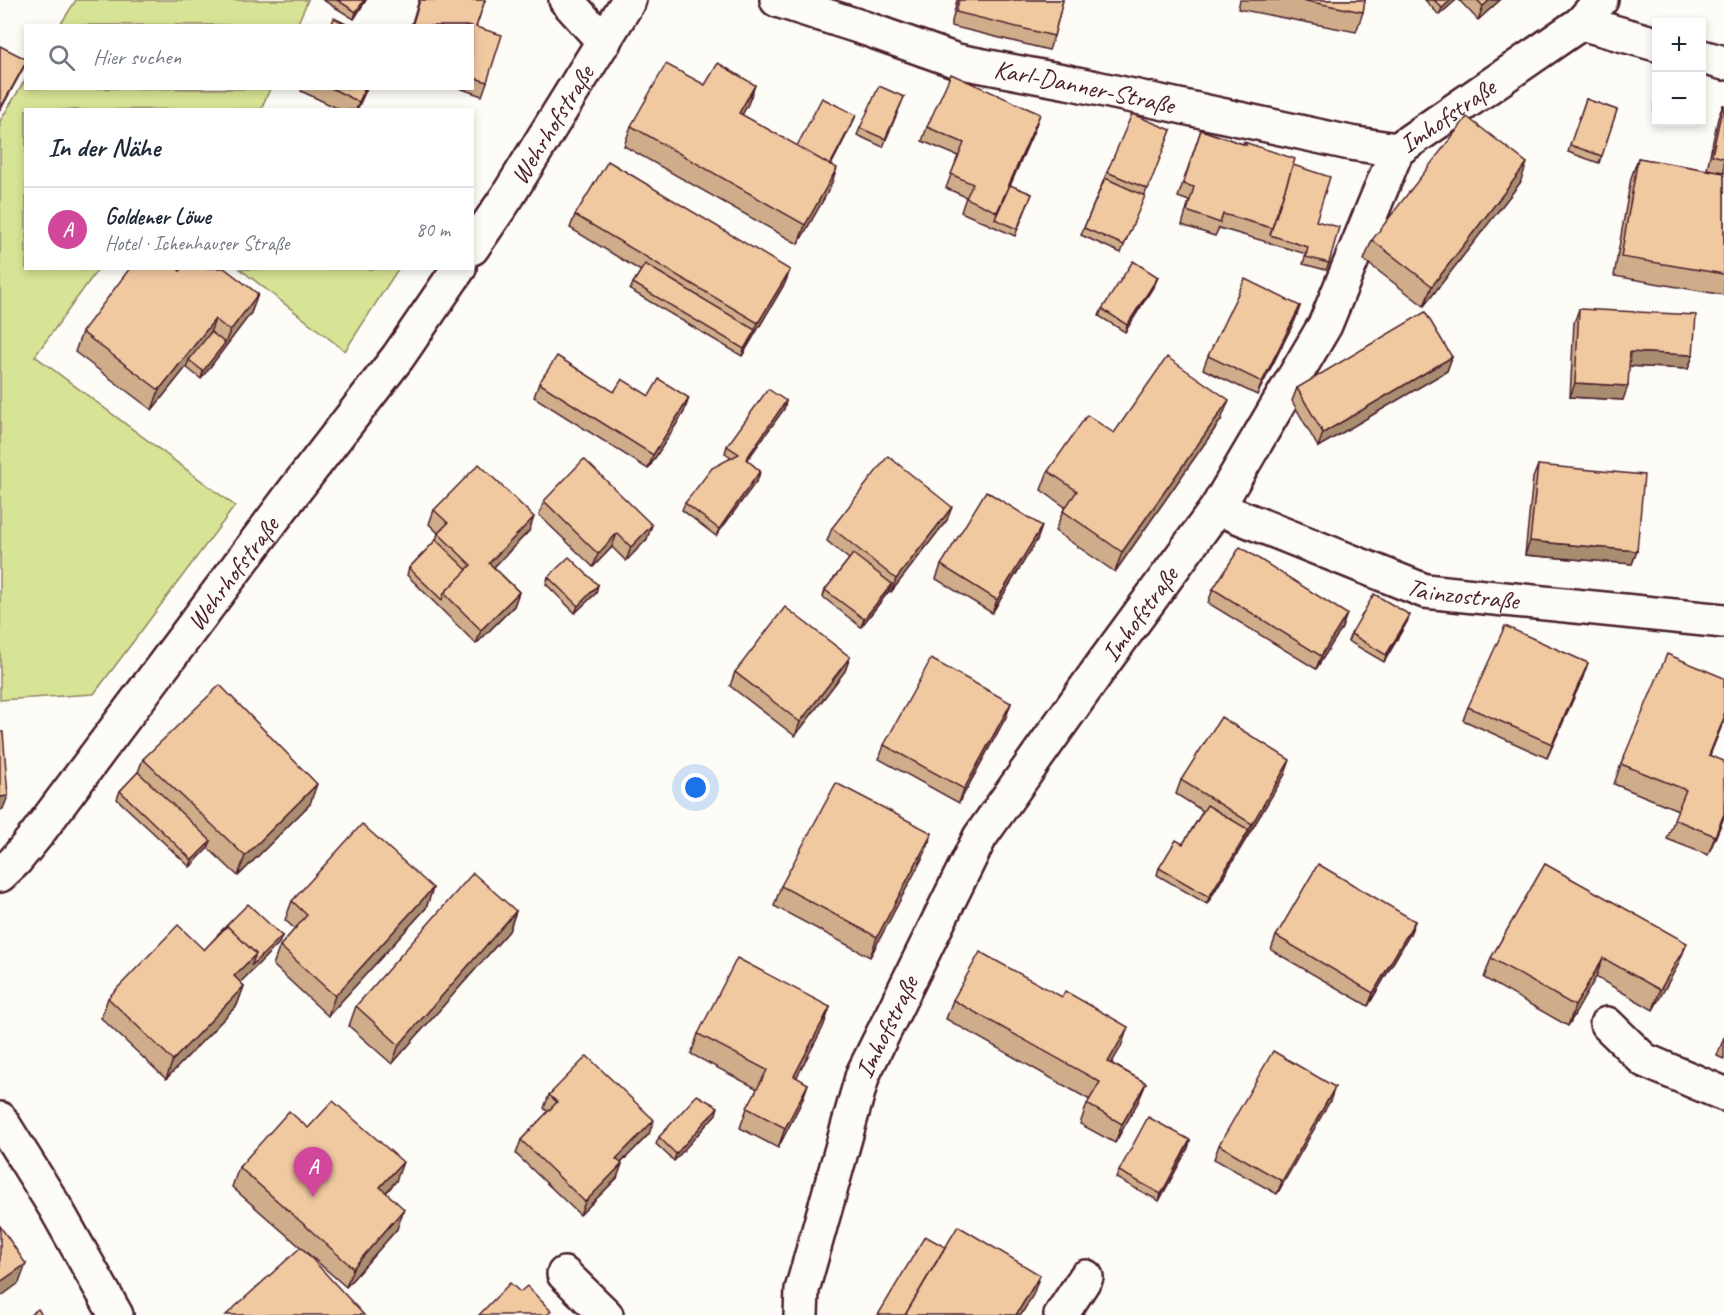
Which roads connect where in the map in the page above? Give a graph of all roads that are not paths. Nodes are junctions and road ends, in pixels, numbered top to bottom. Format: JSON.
{"nodes":[{"id":1,"x":566,"y":0,"type":"edge"},
{"id":2,"x":629,"y":0,"type":"edge"},
{"id":3,"x":777,"y":0,"type":"edge"},
{"id":4,"x":1591,"y":12,"type":"edge"},
{"id":5,"x":604,"y":42,"type":"junction"},
{"id":6,"x":1652,"y":42,"type":"edge"},
{"id":7,"x":1706,"y":58,"type":"edge"},
{"id":8,"x":1724,"y":63,"type":"edge"},
{"id":9,"x":1397,"y":150,"type":"junction"},
{"id":10,"x":474,"y":245,"type":"edge"},
{"id":11,"x":458,"y":270,"type":"edge"},
{"id":12,"x":1217,"y":508,"type":"junction"},
{"id":13,"x":1724,"y":621,"type":"edge"},
{"id":14,"x":0,"y":875,"type":"edge"},
{"id":15,"x":1607,"y":1024,"type":"dead end"},
{"id":16,"x":1724,"y":1094,"type":"edge"},
{"id":17,"x":0,"y":1119,"type":"edge"},
{"id":18,"x":564,"y":1274,"type":"dead end"},
{"id":19,"x":1086,"y":1277,"type":"dead end"},
{"id":20,"x":116,"y":1315,"type":"edge"},
{"id":21,"x":606,"y":1315,"type":"edge"},
{"id":22,"x":801,"y":1315,"type":"edge"},
{"id":23,"x":1061,"y":1315,"type":"edge"}],
"edges":[{"from":1,"to":5,"type":"street"},
{"from":2,"to":5,"type":"street","name":"Wehrhofstraße"},
{"from":3,"to":9,"type":"street","name":"Karl-Danner-Straße"},
{"from":4,"to":6,"type":"street"},
{"from":4,"to":9,"type":"street","name":"Imhofstraße"},
{"from":5,"to":10,"type":"street","name":"Wehrhofstraße"},
{"from":7,"to":8,"type":"street"},
{"from":9,"to":12,"type":"street","name":"Imhofstraße"},
{"from":11,"to":14,"type":"street","name":"Wehrhofstraße"},
{"from":12,"to":13,"type":"street","name":"Tainzostraße"},
{"from":12,"to":22,"type":"street","name":"Imhofstraße"},
{"from":15,"to":16,"type":"street"},
{"from":17,"to":20,"type":"street"},
{"from":18,"to":21,"type":"street"},
{"from":19,"to":23,"type":"street"}]}
